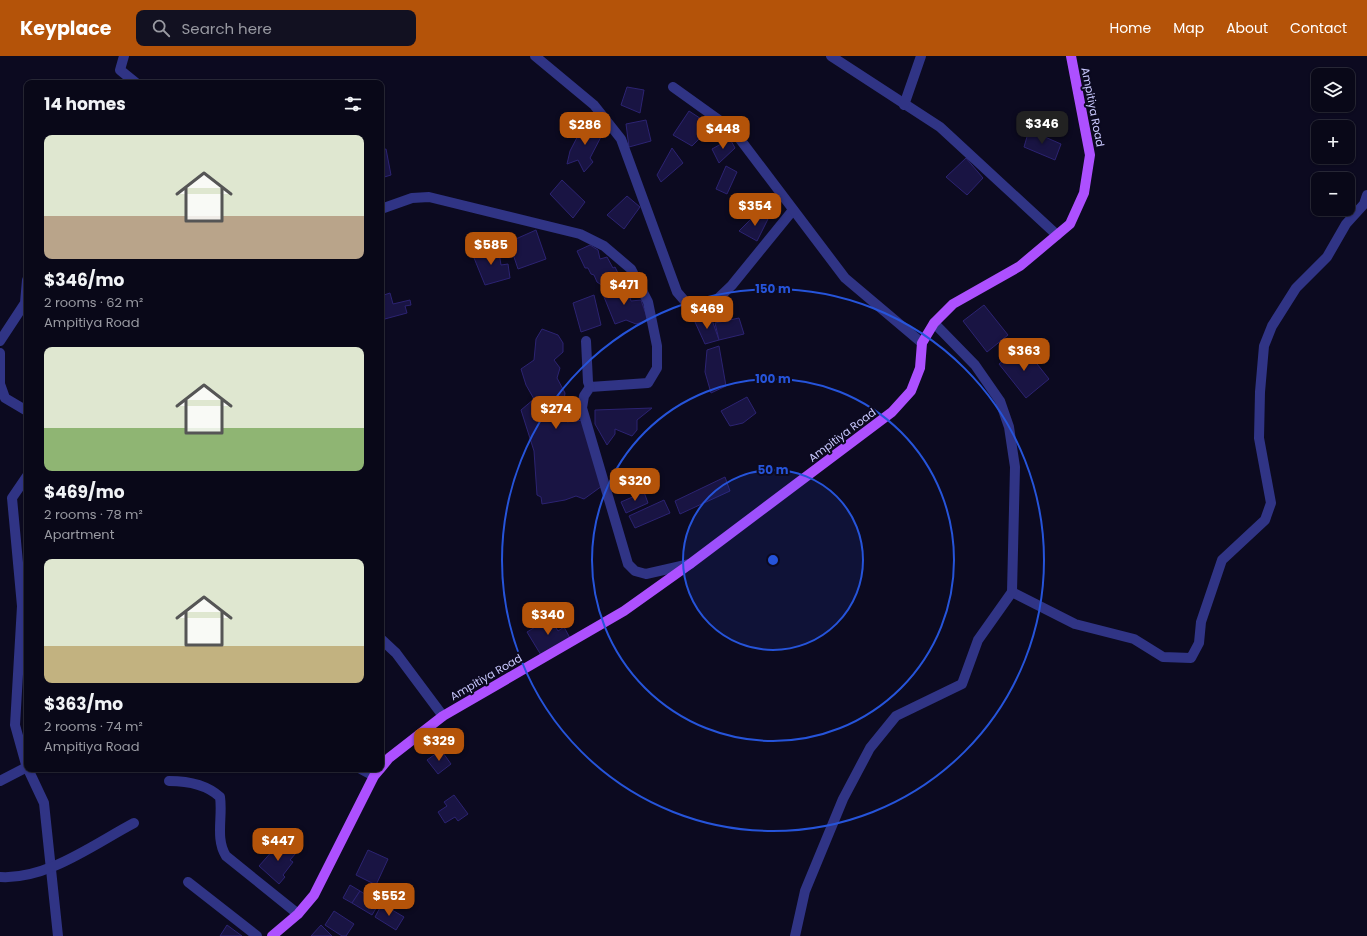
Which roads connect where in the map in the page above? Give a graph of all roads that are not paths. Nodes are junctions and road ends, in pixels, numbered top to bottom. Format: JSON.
{"nodes":[{"id":1,"x":124,"y":56,"type":"edge"},
{"id":2,"x":535,"y":56,"type":"edge"},
{"id":3,"x":831,"y":56,"type":"edge"},
{"id":4,"x":921,"y":56,"type":"edge"},
{"id":5,"x":1071,"y":56,"type":"edge"},
{"id":6,"x":132,"y":80,"type":"edge"},
{"id":7,"x":673,"y":86,"type":"dead end"},
{"id":8,"x":904,"y":105,"type":"junction"},
{"id":9,"x":1367,"y":195,"type":"edge"},
{"id":10,"x":384,"y":208,"type":"edge"},
{"id":11,"x":793,"y":210,"type":"junction"},
{"id":12,"x":1057,"y":235,"type":"junction"},
{"id":13,"x":24,"y":305,"type":"edge"},
{"id":14,"x":934,"y":323,"type":"junction"},
{"id":15,"x":0,"y":341,"type":"edge"},
{"id":16,"x":586,"y":341,"type":"dead end"},
{"id":17,"x":922,"y":343,"type":"junction"},
{"id":18,"x":0,"y":353,"type":"edge"},
{"id":19,"x":590,"y":387,"type":"junction"},
{"id":20,"x":24,"y":409,"type":"edge"},
{"id":21,"x":24,"y":480,"type":"edge"},
{"id":22,"x":690,"y":564,"type":"junction"},
{"id":23,"x":1012,"y":592,"type":"junction"},
{"id":24,"x":384,"y":642,"type":"edge"},
{"id":25,"x":443,"y":716,"type":"junction"},
{"id":26,"x":24,"y":757,"type":"edge"},
{"id":27,"x":384,"y":764,"type":"edge"},
{"id":28,"x":24,"y":770,"type":"edge"},
{"id":29,"x":29,"y":772,"type":"edge"},
{"id":30,"x":378,"y":772,"type":"edge"},
{"id":31,"x":169,"y":780,"type":"dead end"},
{"id":32,"x":0,"y":782,"type":"edge"},
{"id":33,"x":134,"y":823,"type":"dead end"},
{"id":34,"x":51,"y":868,"type":"junction"},
{"id":35,"x":0,"y":877,"type":"edge"},
{"id":36,"x":188,"y":882,"type":"dead end"},
{"id":37,"x":298,"y":914,"type":"junction"},
{"id":38,"x":58,"y":936,"type":"edge"},
{"id":39,"x":257,"y":936,"type":"edge"},
{"id":40,"x":272,"y":936,"type":"edge"},
{"id":41,"x":795,"y":936,"type":"edge"}],
"edges":[{"from":1,"to":6,"type":"street"},
{"from":2,"to":11,"type":"street"},
{"from":3,"to":8,"type":"street"},
{"from":4,"to":8,"type":"street"},
{"from":5,"to":12,"type":"main road","name":"Ampitiya Road"},
{"from":7,"to":11,"type":"street"},
{"from":8,"to":12,"type":"street"},
{"from":9,"to":23,"type":"street"},
{"from":10,"to":19,"type":"street"},
{"from":11,"to":17,"type":"street"},
{"from":12,"to":14,"type":"main road","name":"Ampitiya Road"},
{"from":13,"to":15,"type":"street"},
{"from":14,"to":17,"type":"main road","name":"Ampitiya Road"},
{"from":14,"to":23,"type":"street"},
{"from":16,"to":19,"type":"street"},
{"from":17,"to":22,"type":"main road","name":"Ampitiya Road"},
{"from":18,"to":20,"type":"street"},
{"from":19,"to":22,"type":"street"},
{"from":21,"to":26,"type":"street"},
{"from":22,"to":25,"type":"main road","name":"Ampitiya Road"},
{"from":23,"to":41,"type":"street"},
{"from":24,"to":25,"type":"street"},
{"from":25,"to":27,"type":"main road","name":"Ampitiya Road"},
{"from":28,"to":32,"type":"street"},
{"from":29,"to":34,"type":"street"},
{"from":30,"to":37,"type":"main road","name":"Ampitiya Road"},
{"from":31,"to":37,"type":"street"},
{"from":33,"to":34,"type":"street"},
{"from":34,"to":35,"type":"street"},
{"from":34,"to":38,"type":"street"},
{"from":36,"to":39,"type":"street"},
{"from":37,"to":40,"type":"main road","name":"Ampitiya Road"}]}
